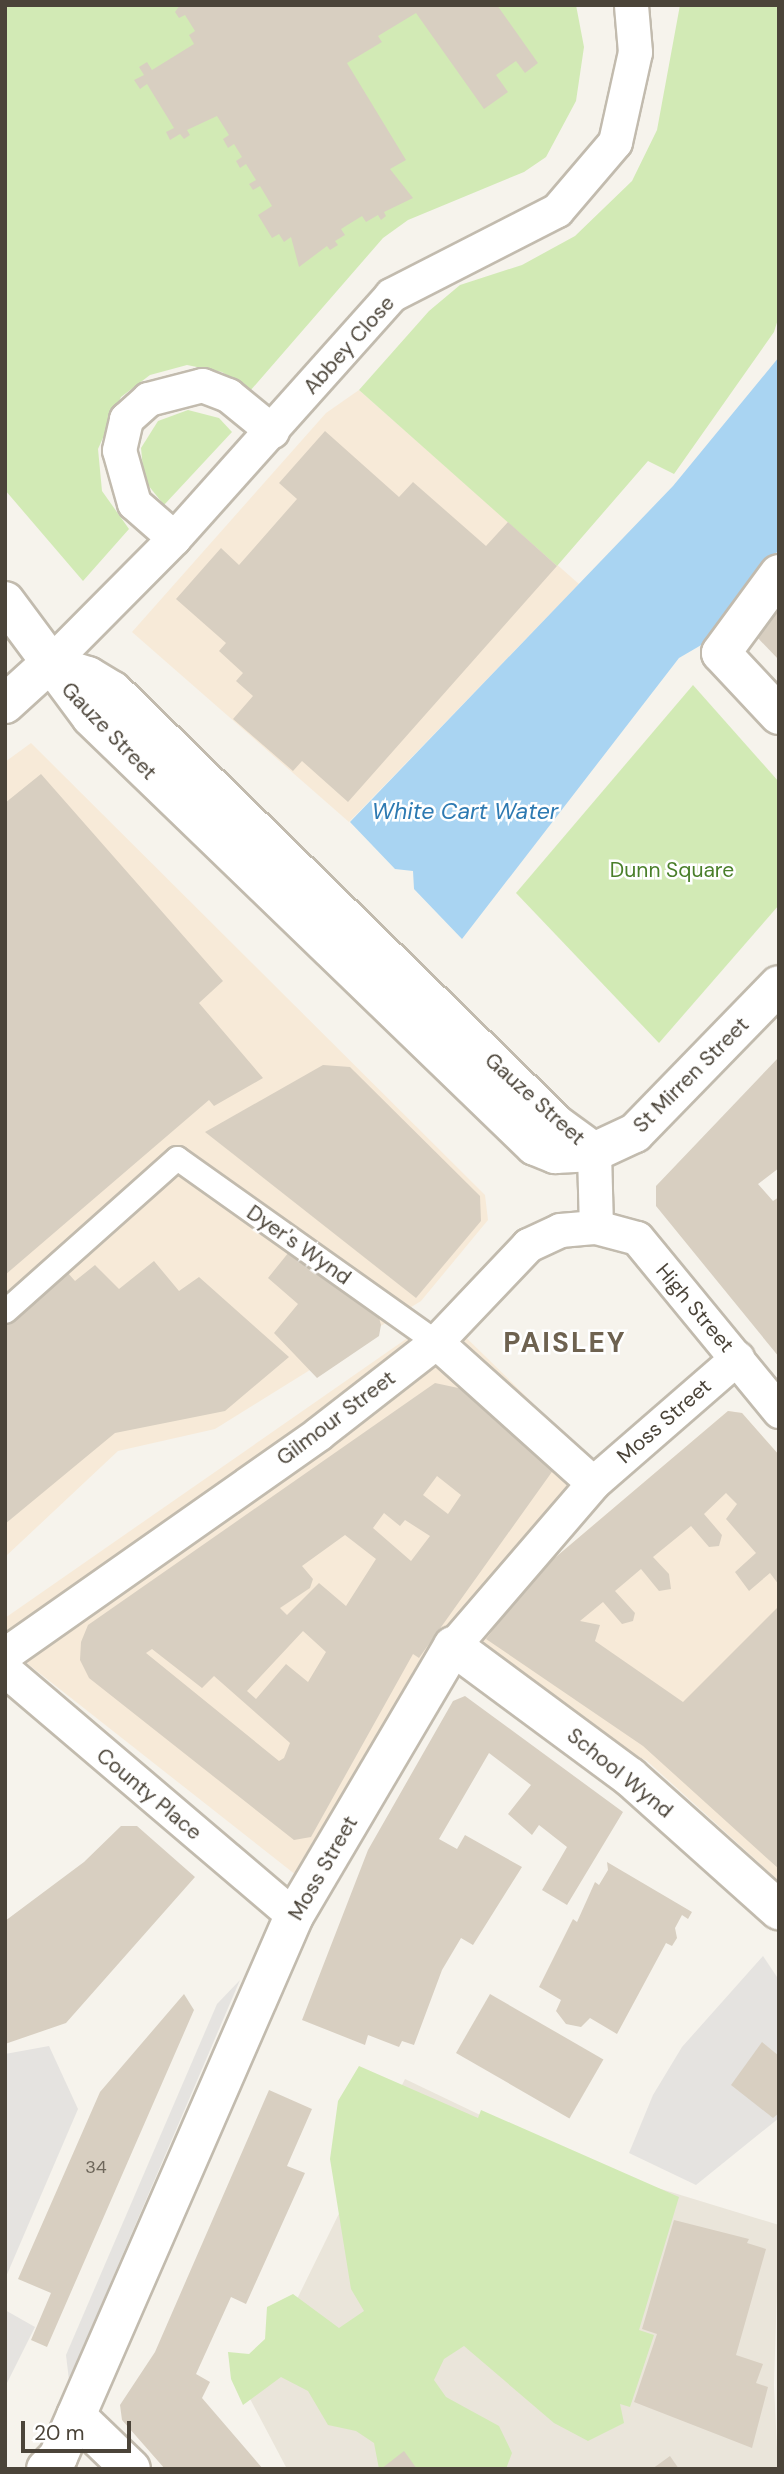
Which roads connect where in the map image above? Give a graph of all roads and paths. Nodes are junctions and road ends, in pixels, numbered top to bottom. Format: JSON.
{"nodes":[{"id":1,"x":631,"y":5,"type":"edge"},
{"id":2,"x":272,"y":431,"type":"junction"},
{"id":3,"x":174,"y":538,"type":"junction"},
{"id":4,"x":779,"y":574,"type":"edge"},
{"id":5,"x":5,"y":601,"type":"edge"},
{"id":6,"x":49,"y":664,"type":"junction"},
{"id":7,"x":5,"y":704,"type":"edge"},
{"id":8,"x":779,"y":715,"type":"edge"},
{"id":9,"x":779,"y":985,"type":"edge"},
{"id":10,"x":594,"y":1152,"type":"junction"},
{"id":11,"x":596,"y":1227,"type":"junction"},
{"id":12,"x":5,"y":1311,"type":"edge"},
{"id":13,"x":436,"y":1342,"type":"junction"},
{"id":14,"x":737,"y":1358,"type":"junction"},
{"id":15,"x":779,"y":1410,"type":"edge"},
{"id":16,"x":593,"y":1483,"type":"junction"},
{"id":17,"x":453,"y":1646,"type":"junction"},
{"id":18,"x":5,"y":1654,"type":"edge"},
{"id":19,"x":5,"y":1670,"type":"edge"},
{"id":20,"x":779,"y":1910,"type":"edge"},
{"id":21,"x":294,"y":1916,"type":"junction"},
{"id":22,"x":76,"y":2416,"type":"junction"},
{"id":23,"x":46,"y":2469,"type":"edge"},
{"id":24,"x":131,"y":2469,"type":"edge"}],
"edges":[{"from":1,"to":2,"type":"street","name":"Abbey Close"},
{"from":2,"to":3,"type":"street","name":"Abbey Close"},
{"from":2,"to":3,"type":"street"},
{"from":3,"to":6,"type":"street","name":"Abbey Close"},
{"from":4,"to":8,"type":"street"},
{"from":5,"to":6,"type":"street","name":"Gauze Street"},
{"from":6,"to":7,"type":"street"},
{"from":6,"to":10,"type":"street","name":"Gauze Street"},
{"from":9,"to":10,"type":"street","name":"St Mirren Street"},
{"from":10,"to":11,"type":"street"},
{"from":11,"to":13,"type":"street","name":"Gilmour Street"},
{"from":11,"to":14,"type":"street","name":"High Street"},
{"from":12,"to":13,"type":"lane","name":"Dyer's Wynd"},
{"from":13,"to":16,"type":"street","name":"Dyer's Wynd"},
{"from":13,"to":18,"type":"street","name":"Gilmour Street"},
{"from":14,"to":15,"type":"street","name":"High Street"},
{"from":14,"to":16,"type":"street","name":"Moss Street"},
{"from":16,"to":17,"type":"street","name":"Moss Street"},
{"from":17,"to":20,"type":"street","name":"School Wynd"},
{"from":17,"to":21,"type":"street","name":"Moss Street"},
{"from":19,"to":21,"type":"street","name":"County Place"},
{"from":21,"to":22,"type":"street","name":"Moss Street"},
{"from":22,"to":23,"type":"street","name":"Moss Street"},
{"from":22,"to":24,"type":"street"}]}
